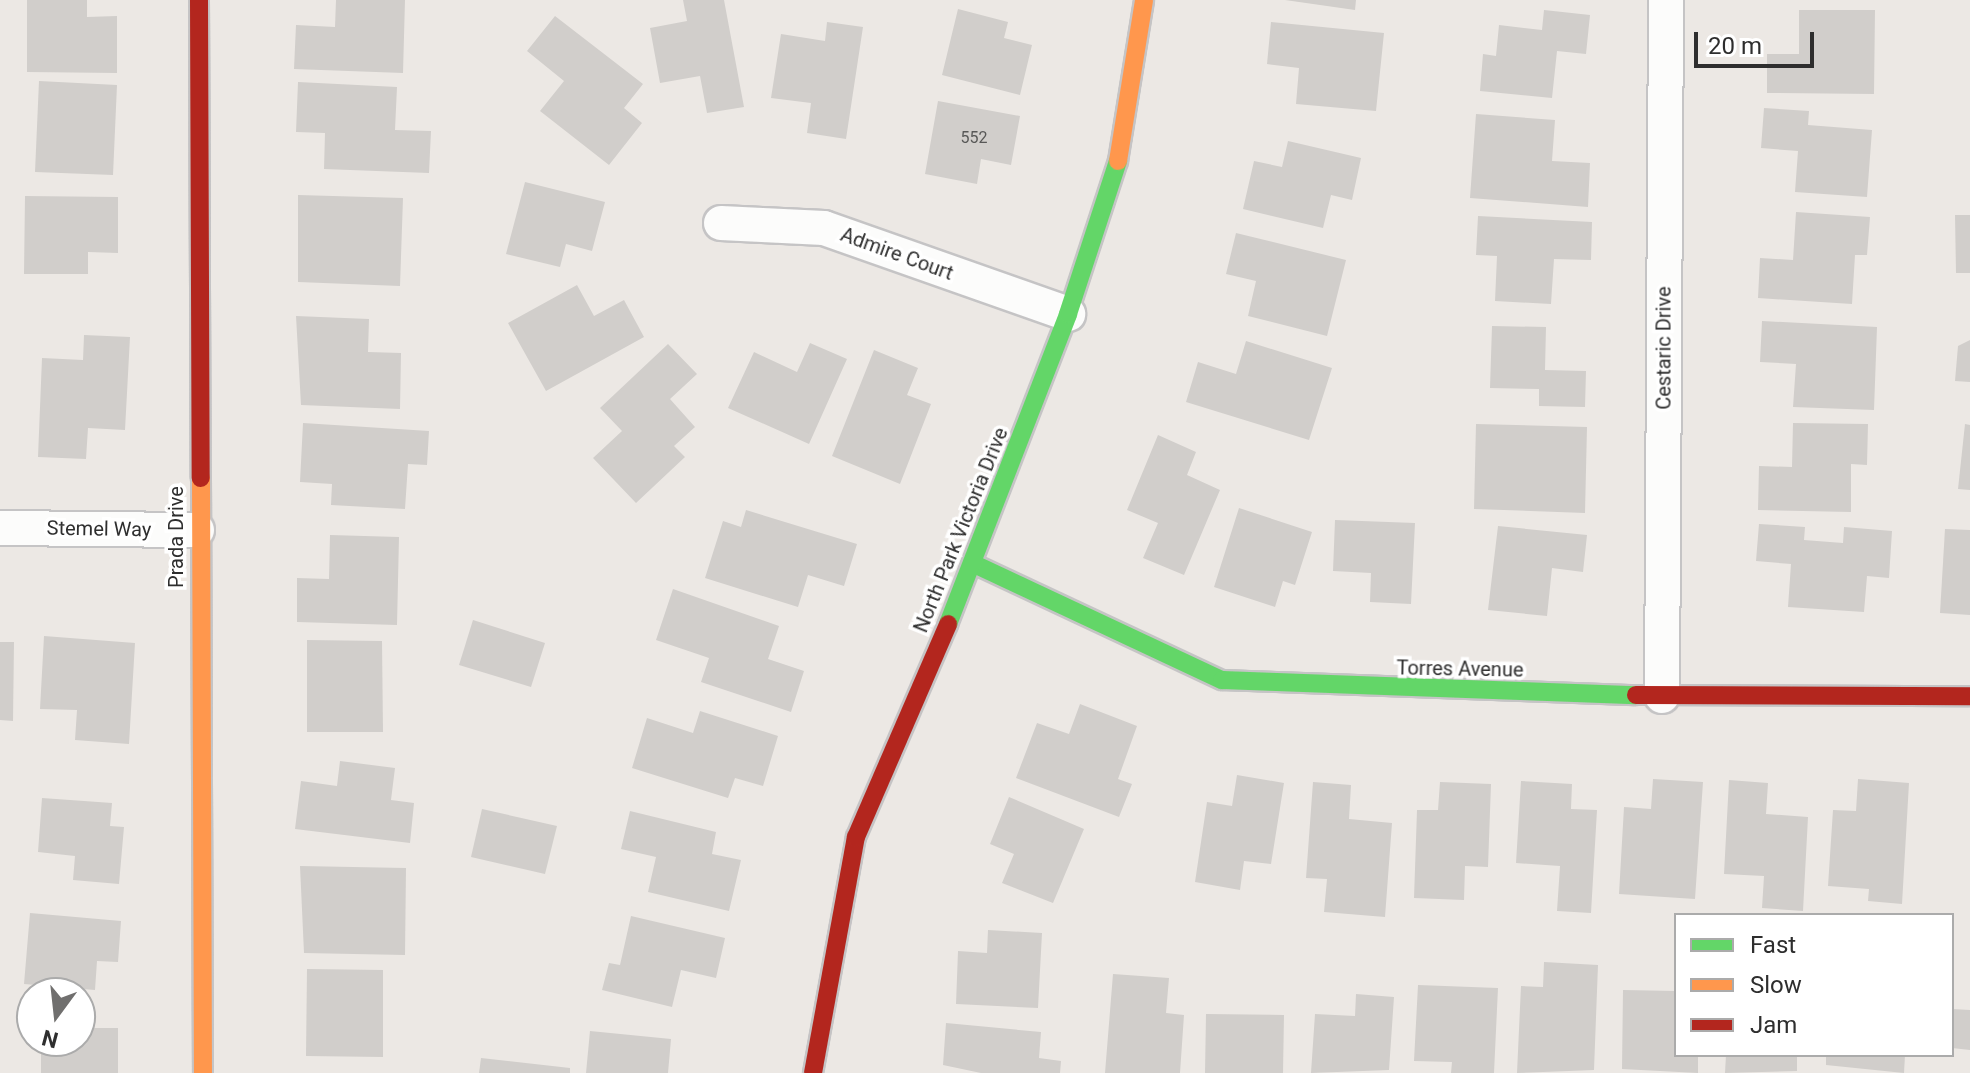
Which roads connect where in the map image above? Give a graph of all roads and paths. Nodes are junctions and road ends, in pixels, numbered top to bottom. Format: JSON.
{"nodes":[{"id":1,"x":199,"y":0,"type":"edge"},
{"id":2,"x":1144,"y":0,"type":"edge"},
{"id":3,"x":1666,"y":0,"type":"edge"},
{"id":4,"x":721,"y":223,"type":"dead end"},
{"id":5,"x":1068,"y":314,"type":"junction"},
{"id":6,"x":0,"y":528,"type":"edge"},
{"id":7,"x":197,"y":530,"type":"junction"},
{"id":8,"x":974,"y":564,"type":"junction"},
{"id":9,"x":1662,"y":696,"type":"junction"},
{"id":10,"x":1970,"y":696,"type":"edge"},
{"id":11,"x":203,"y":1073,"type":"edge"},
{"id":12,"x":813,"y":1073,"type":"edge"}],
"edges":[{"from":1,"to":7,"type":"street","name":"Prada Drive"},
{"from":2,"to":5,"type":"street","name":"North Park Victoria Drive"},
{"from":3,"to":9,"type":"street","name":"Cestaric Drive"},
{"from":4,"to":5,"type":"street","name":"Admire Court"},
{"from":5,"to":8,"type":"street","name":"North Park Victoria Drive"},
{"from":6,"to":7,"type":"street","name":"Stemel Way"},
{"from":7,"to":11,"type":"street","name":"Prada Drive"},
{"from":8,"to":9,"type":"street","name":"Torres Avenue"},
{"from":8,"to":12,"type":"street","name":"North Park Victoria Drive"},
{"from":9,"to":10,"type":"street","name":"Torres Avenue"}]}
